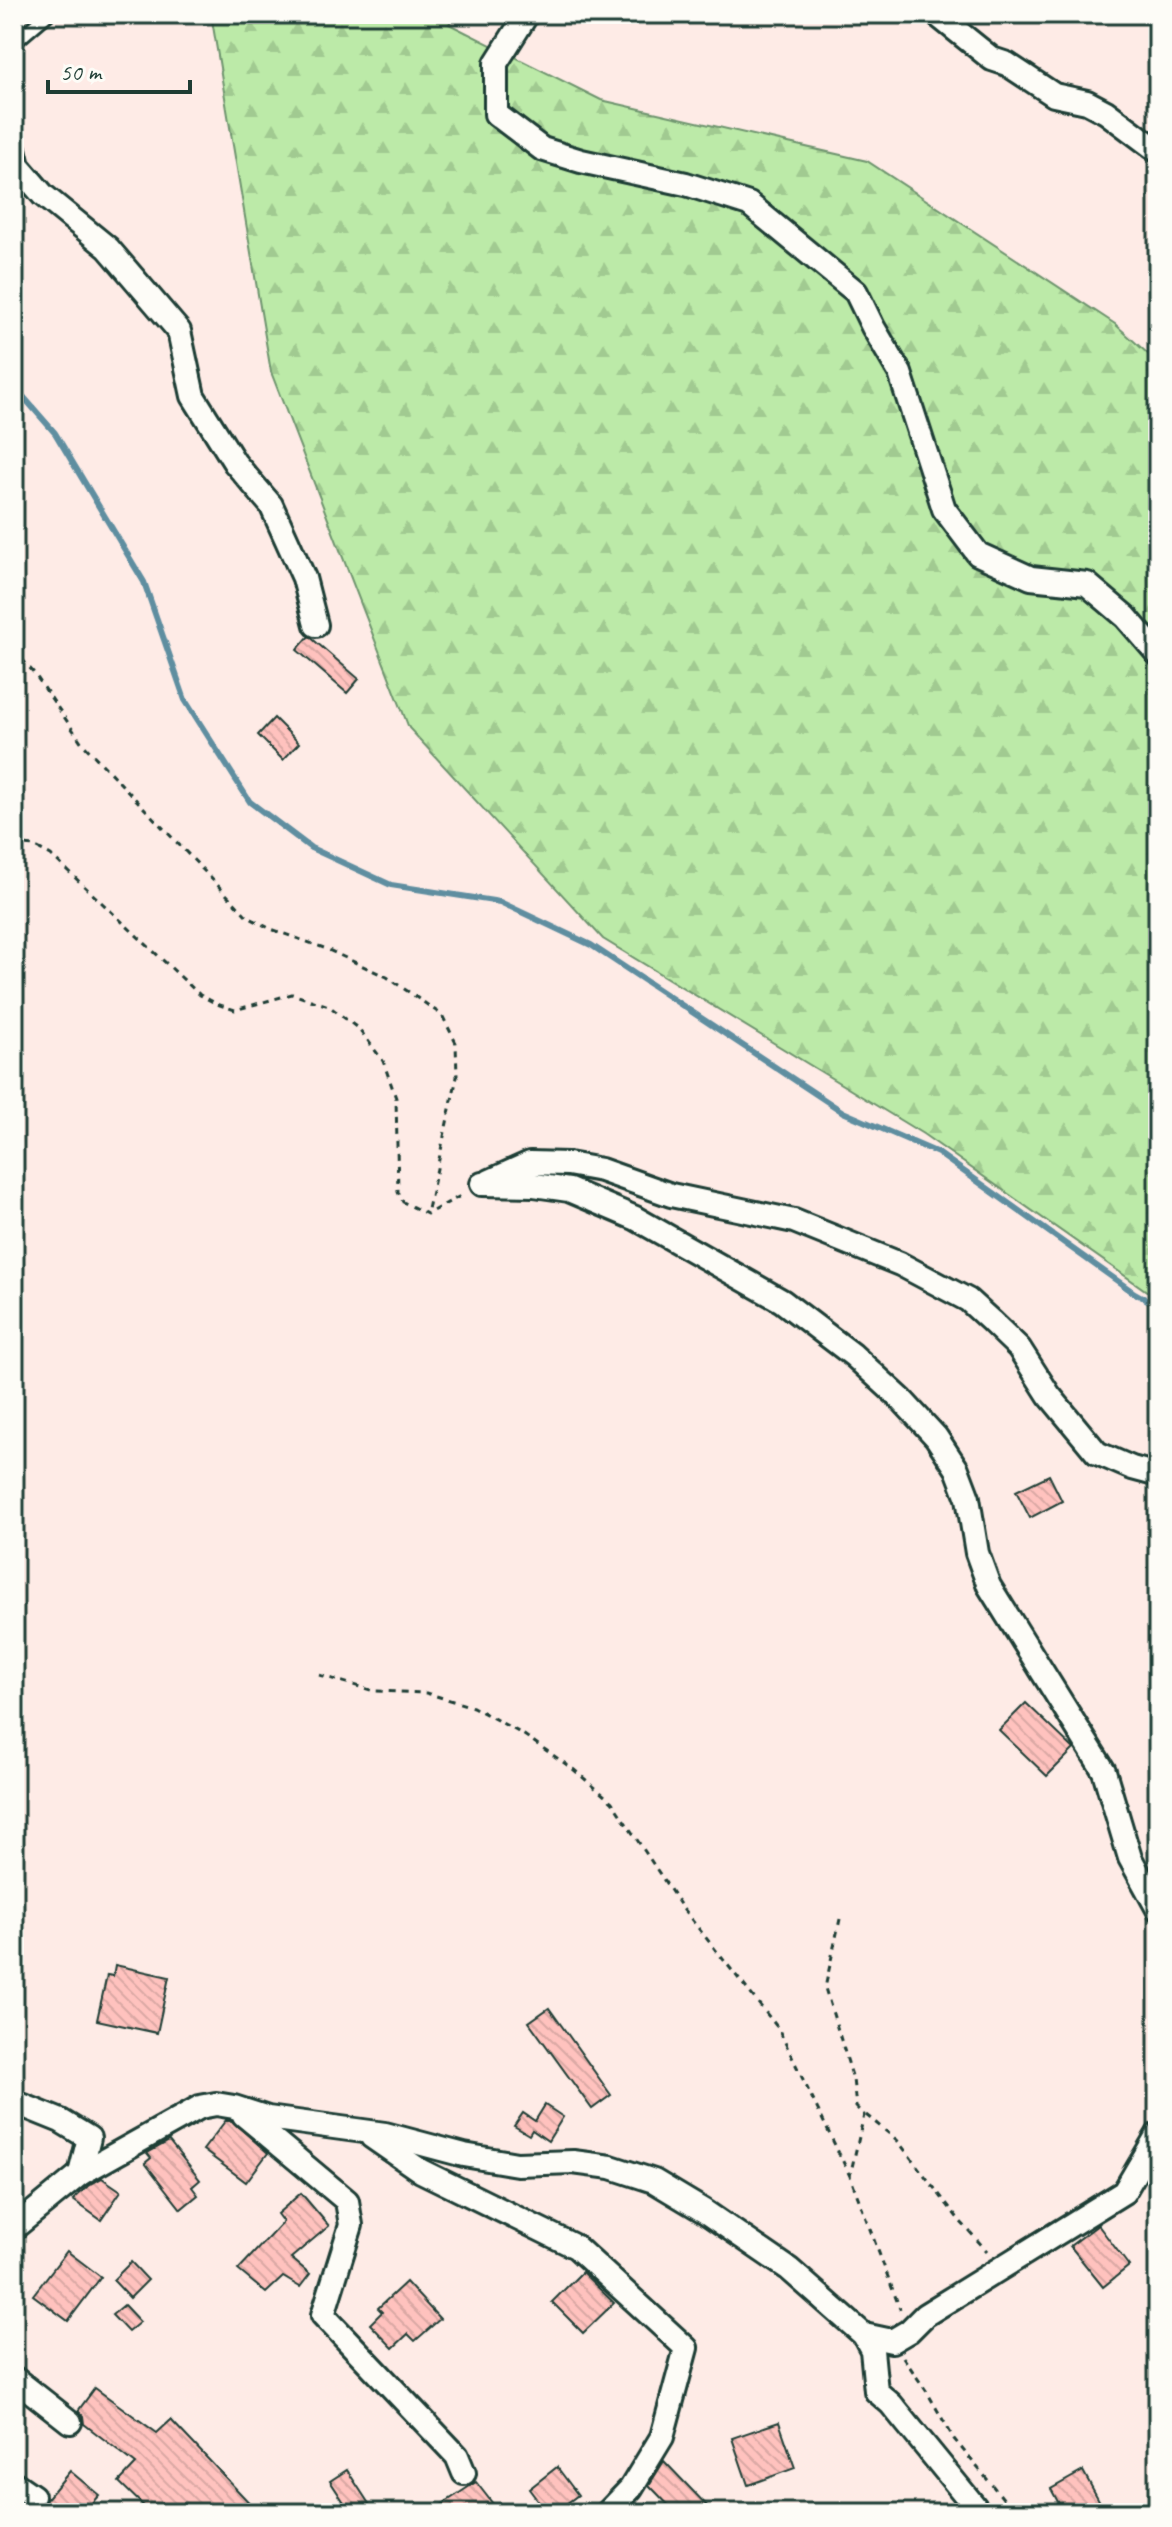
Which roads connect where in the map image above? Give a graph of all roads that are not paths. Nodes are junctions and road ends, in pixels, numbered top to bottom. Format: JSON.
{"nodes":[{"id":1,"x":48,"y":14,"type":"edge"},
{"id":2,"x":527,"y":14,"type":"edge"},
{"id":3,"x":936,"y":14,"type":"edge"},
{"id":4,"x":14,"y":43,"type":"edge"},
{"id":5,"x":14,"y":149,"type":"edge"},
{"id":6,"x":1158,"y":151,"type":"edge"},
{"id":7,"x":316,"y":625,"type":"dead end"},
{"id":8,"x":1158,"y":654,"type":"edge"},
{"id":9,"x":1158,"y":1475,"type":"edge"},
{"id":10,"x":1158,"y":1909,"type":"edge"},
{"id":11,"x":14,"y":2102,"type":"edge"},
{"id":12,"x":234,"y":2107,"type":"junction"},
{"id":13,"x":364,"y":2132,"type":"junction"},
{"id":14,"x":1158,"y":2134,"type":"edge"},
{"id":15,"x":80,"y":2174,"type":"junction"},
{"id":16,"x":14,"y":2228,"type":"edge"},
{"id":17,"x":864,"y":2335,"type":"junction"},
{"id":18,"x":14,"y":2378,"type":"edge"},
{"id":19,"x":70,"y":2422,"type":"dead end"},
{"id":20,"x":464,"y":2473,"type":"dead end"},
{"id":21,"x":14,"y":2483,"type":"edge"},
{"id":22,"x":33,"y":2496,"type":"dead end"},
{"id":23,"x":607,"y":2513,"type":"edge"},
{"id":24,"x":980,"y":2513,"type":"edge"}],
"edges":[{"from":1,"to":4,"type":"lane"},
{"from":2,"to":8,"type":"street"},
{"from":3,"to":6,"type":"street"},
{"from":5,"to":7,"type":"street"},
{"from":9,"to":10,"type":"street"},
{"from":11,"to":15,"type":"street"},
{"from":12,"to":13,"type":"street"},
{"from":12,"to":15,"type":"street"},
{"from":12,"to":20,"type":"street"},
{"from":13,"to":17,"type":"street"},
{"from":13,"to":23,"type":"street"},
{"from":14,"to":17,"type":"street"},
{"from":15,"to":16,"type":"street"},
{"from":17,"to":24,"type":"street"},
{"from":18,"to":19,"type":"street"},
{"from":21,"to":22,"type":"street"}]}
